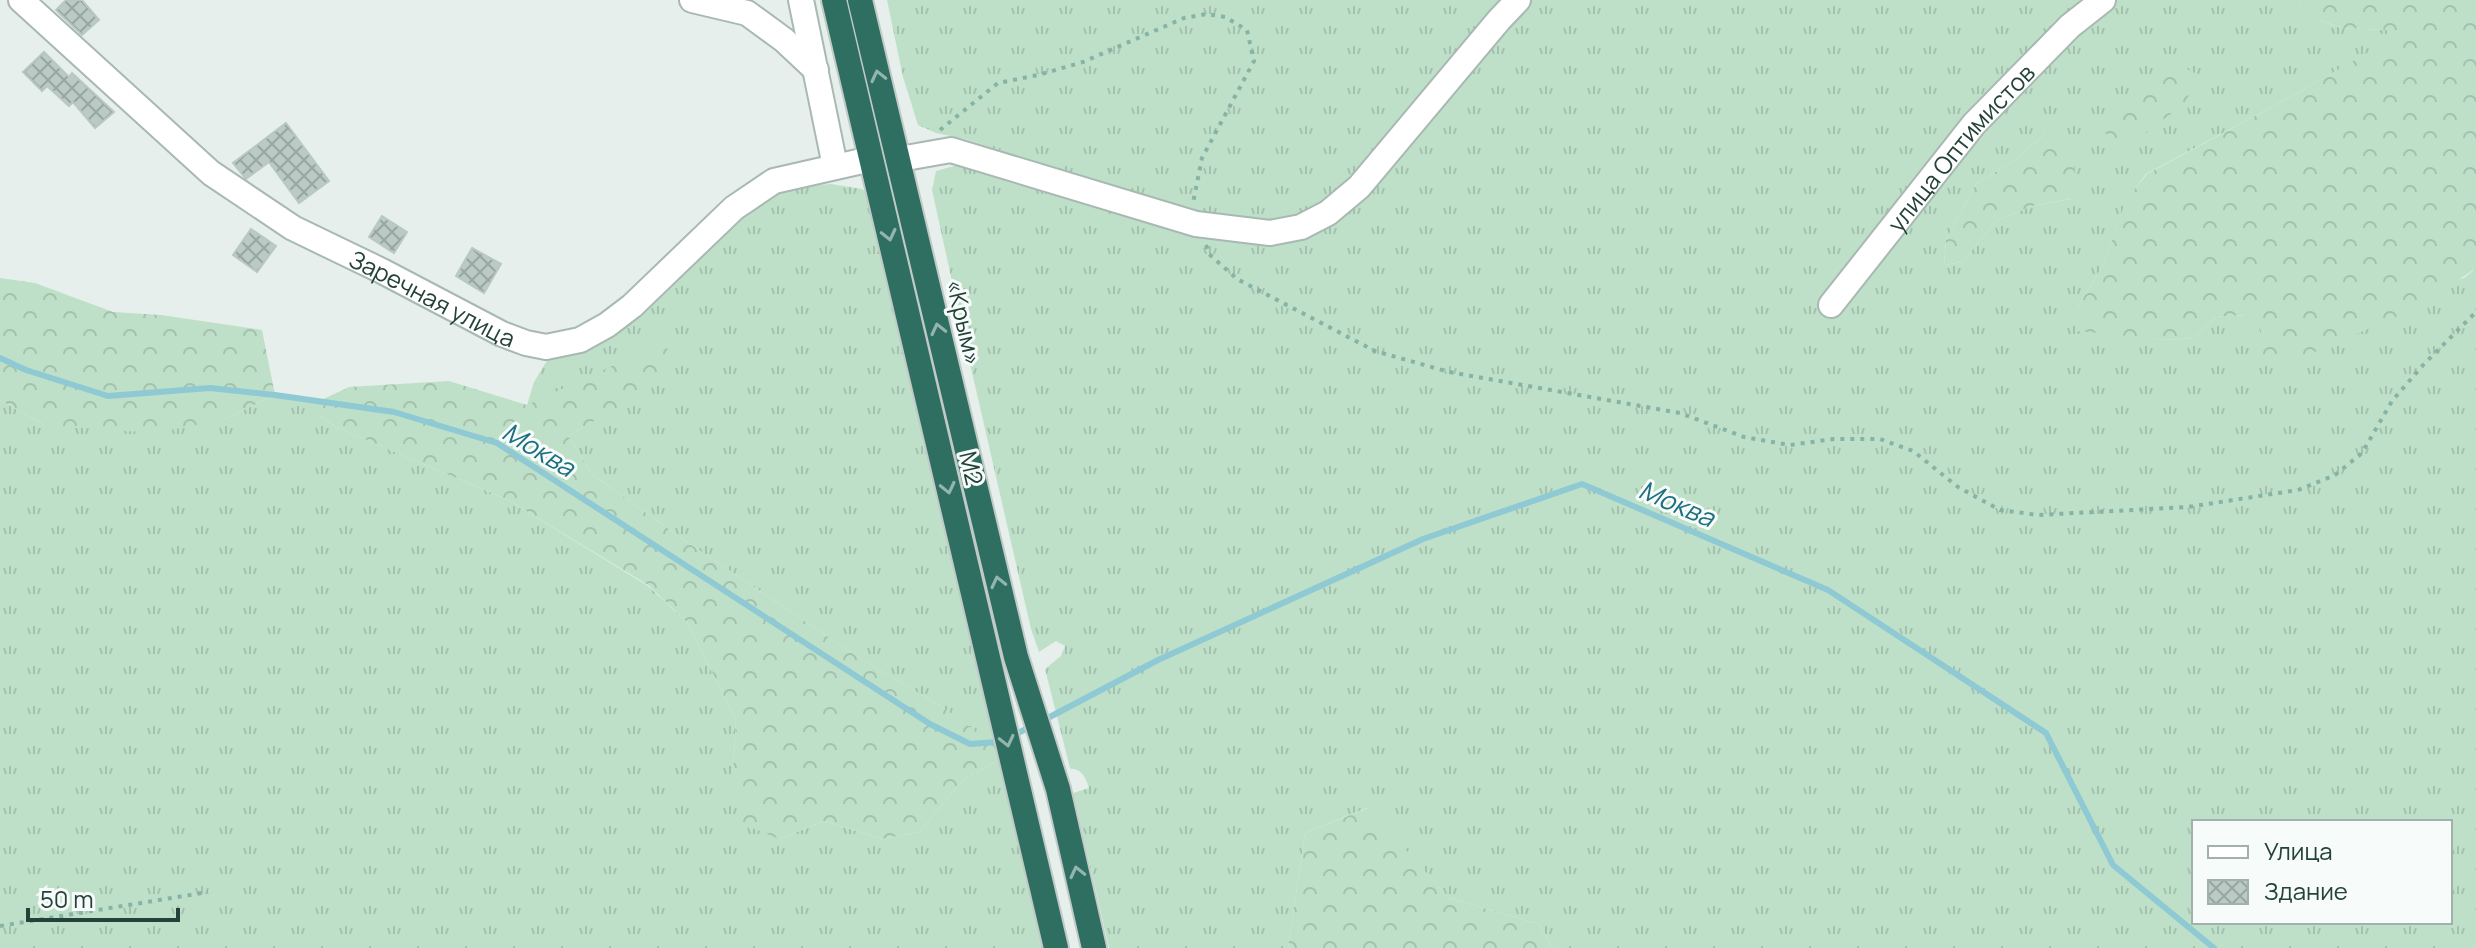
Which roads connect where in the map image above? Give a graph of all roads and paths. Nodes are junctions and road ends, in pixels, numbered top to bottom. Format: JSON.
{"nodes":[{"id":1,"x":21,"y":0,"type":"edge"},
{"id":2,"x":692,"y":0,"type":"edge"},
{"id":3,"x":801,"y":0,"type":"edge"},
{"id":4,"x":834,"y":0,"type":"edge"},
{"id":5,"x":860,"y":0,"type":"edge"},
{"id":6,"x":1518,"y":0,"type":"edge"},
{"id":7,"x":2103,"y":0,"type":"edge"},
{"id":8,"x":816,"y":70,"type":"junction"},
{"id":9,"x":936,"y":133,"type":"dead end"},
{"id":10,"x":871,"y":159,"type":"junction"},
{"id":11,"x":900,"y":159,"type":"dead end"},
{"id":12,"x":835,"y":166,"type":"junction"},
{"id":13,"x":1196,"y":224,"type":"junction"},
{"id":14,"x":1831,"y":305,"type":"dead end"},
{"id":15,"x":2476,"y":312,"type":"edge"},
{"id":16,"x":208,"y":892,"type":"dead end"},
{"id":17,"x":0,"y":926,"type":"edge"},
{"id":18,"x":1056,"y":948,"type":"edge"},
{"id":19,"x":1094,"y":948,"type":"edge"}],
"edges":[{"from":1,"to":12,"type":"street","name":"Заречная улица"},
{"from":2,"to":8,"type":"street"},
{"from":3,"to":8,"type":"street"},
{"from":4,"to":10,"type":"highway","name":"М2"},
{"from":19,"to":5,"type":"highway","name":"«Крым»","one_way":true},
{"from":6,"to":13,"type":"street"},
{"from":7,"to":14,"type":"street","name":"улица Оптимистов"},
{"from":8,"to":12,"type":"street"},
{"from":9,"to":13,"type":"path"},
{"from":10,"to":12,"type":"street","name":"Заречная улица"},
{"from":10,"to":18,"type":"highway","name":"М2","one_way":true},
{"from":11,"to":13,"type":"street"},
{"from":13,"to":15,"type":"path"},
{"from":16,"to":17,"type":"path"}]}
